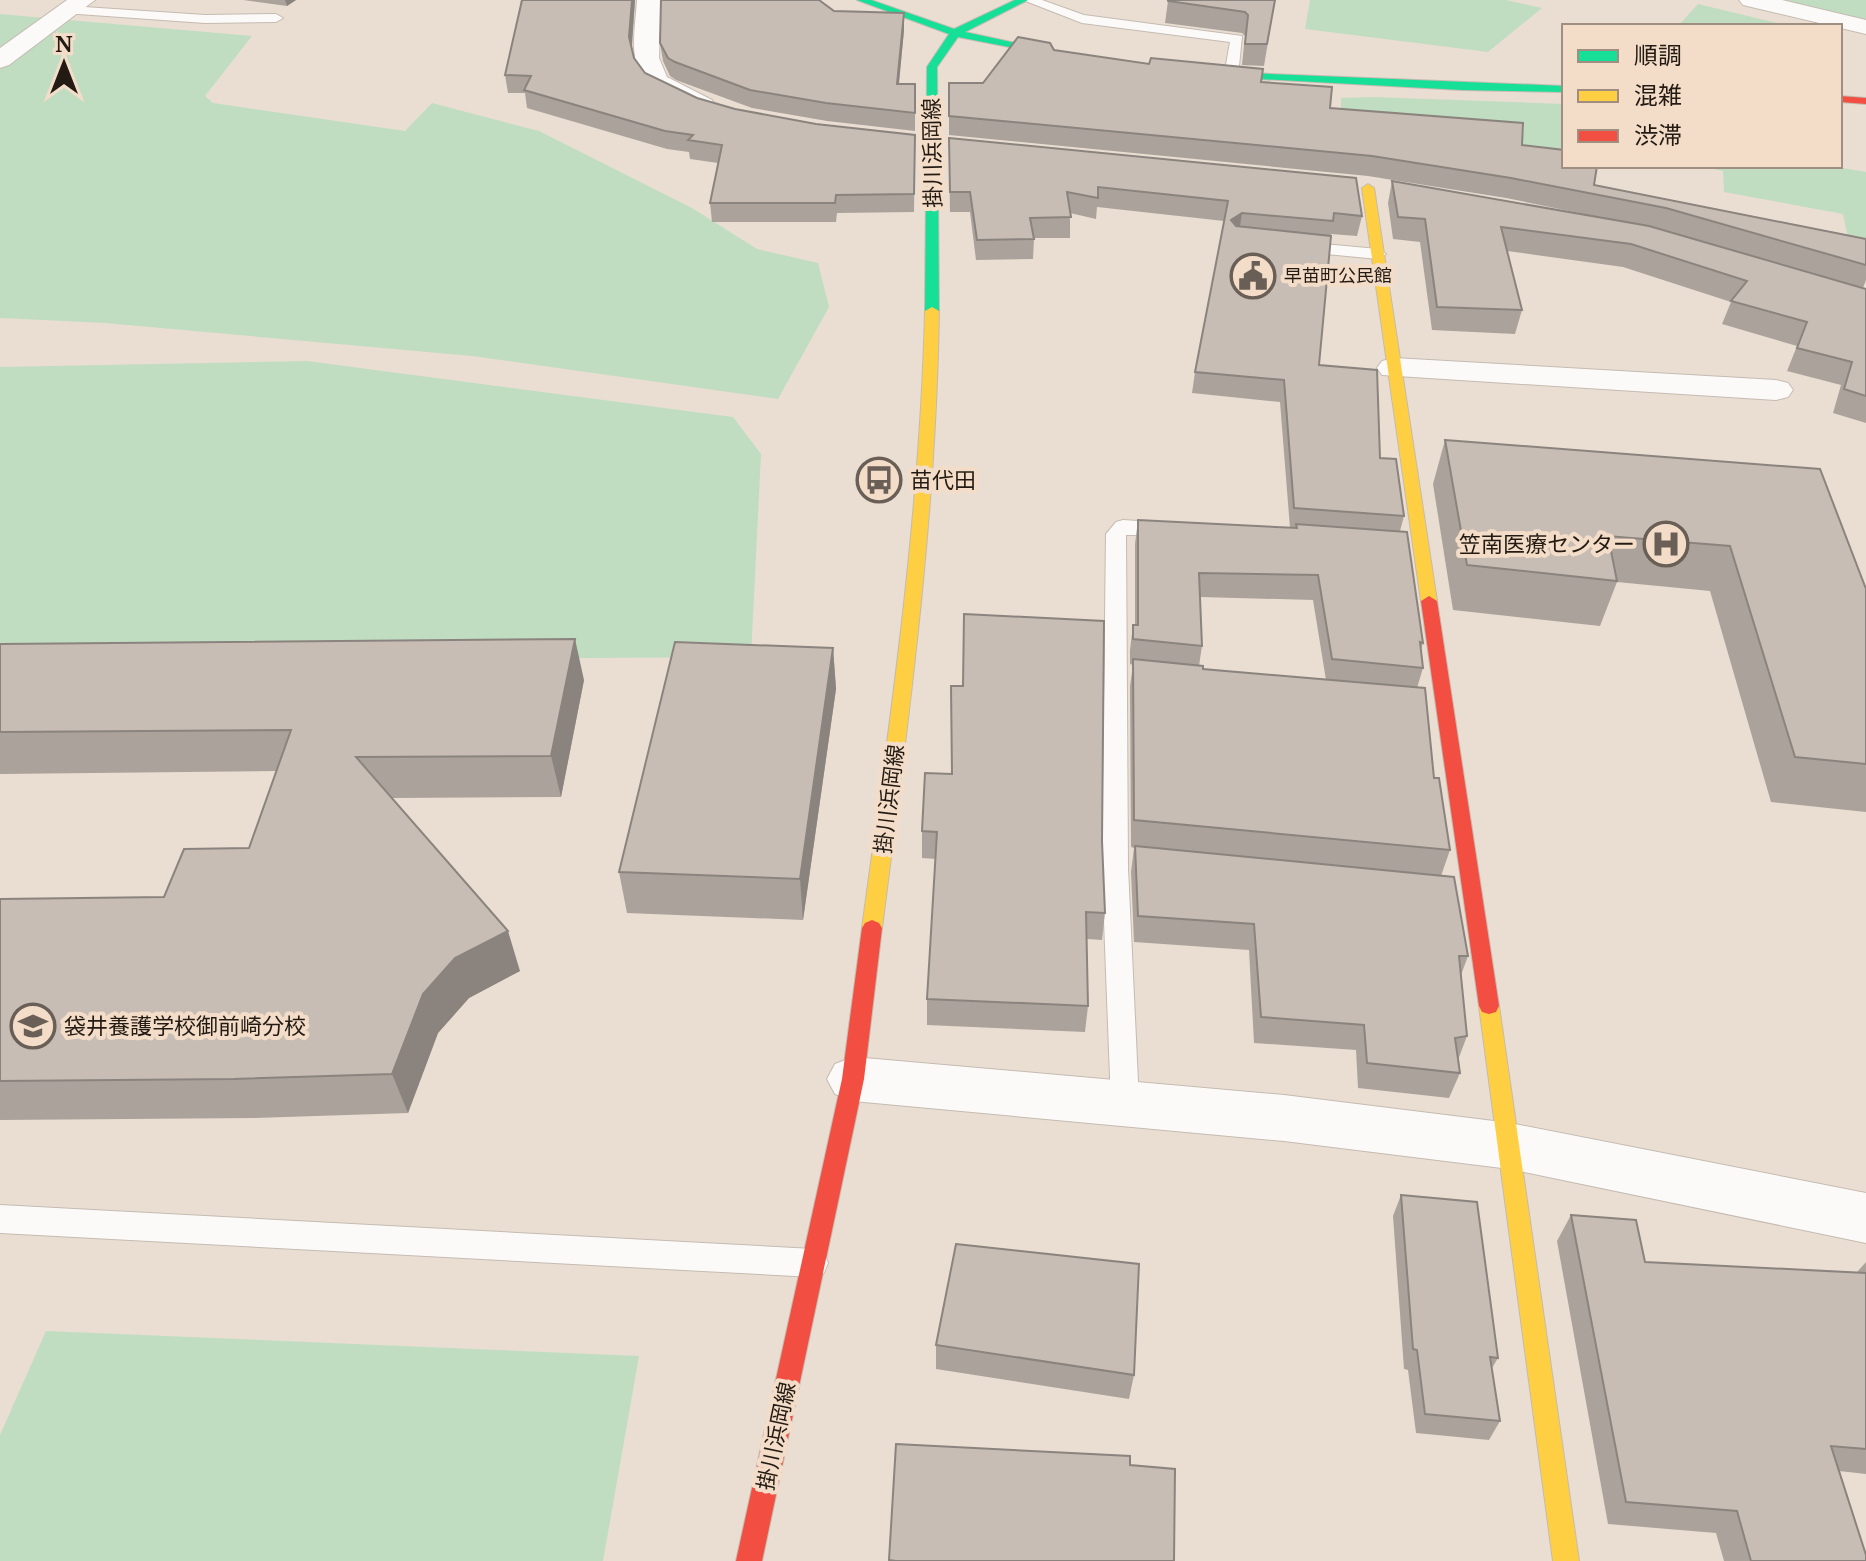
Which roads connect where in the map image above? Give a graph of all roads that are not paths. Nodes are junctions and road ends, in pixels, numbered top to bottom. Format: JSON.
{"nodes":[{"id":1,"x":649,"y":0,"type":"edge"},
{"id":2,"x":862,"y":0,"type":"edge"},
{"id":3,"x":1023,"y":0,"type":"edge"},
{"id":4,"x":1030,"y":0,"type":"edge"},
{"id":5,"x":1751,"y":0,"type":"edge"},
{"id":6,"x":76,"y":5,"type":"edge"},
{"id":7,"x":276,"y":18,"type":"dead end"},
{"id":8,"x":1866,"y":27,"type":"edge"},
{"id":9,"x":955,"y":33,"type":"junction"},
{"id":10,"x":1085,"y":59,"type":"edge"},
{"id":11,"x":0,"y":60,"type":"edge"},
{"id":12,"x":1188,"y":71,"type":"edge"},
{"id":13,"x":1231,"y":76,"type":"junction"},
{"id":14,"x":1562,"y":89,"type":"edge"},
{"id":15,"x":1842,"y":99,"type":"edge"},
{"id":16,"x":1866,"y":101,"type":"edge"},
{"id":17,"x":729,"y":113,"type":"edge"},
{"id":18,"x":899,"y":138,"type":"edge"},
{"id":19,"x":942,"y":144,"type":"junction"},
{"id":20,"x":1337,"y":185,"type":"edge"},
{"id":21,"x":1368,"y":188,"type":"junction"},
{"id":22,"x":1398,"y":193,"type":"edge"},
{"id":23,"x":1285,"y":245,"type":"edge"},
{"id":24,"x":1378,"y":254,"type":"junction"},
{"id":25,"x":1394,"y":368,"type":"junction"},
{"id":26,"x":1776,"y":390,"type":"dead end"},
{"id":27,"x":1186,"y":531,"type":"edge"},
{"id":28,"x":1390,"y":546,"type":"edge"},
{"id":29,"x":1422,"y":549,"type":"junction"},
{"id":30,"x":1115,"y":858,"type":"junction"},
{"id":31,"x":1146,"y":861,"type":"edge"},
{"id":32,"x":1442,"y":890,"type":"edge"},
{"id":33,"x":1473,"y":893,"type":"junction"},
{"id":34,"x":853,"y":1079,"type":"junction"},
{"id":35,"x":1125,"y":1103,"type":"junction"},
{"id":36,"x":1510,"y":1146,"type":"junction"},
{"id":37,"x":1866,"y":1218,"type":"edge"},
{"id":38,"x":0,"y":1219,"type":"edge"},
{"id":39,"x":813,"y":1263,"type":"junction"},
{"id":40,"x":749,"y":1561,"type":"edge"},
{"id":41,"x":1566,"y":1561,"type":"edge"}],
"edges":[{"from":1,"to":17,"type":"street"},
{"from":2,"to":9,"type":"main road"},
{"from":3,"to":9,"type":"main road"},
{"from":4,"to":13,"type":"lane"},
{"from":5,"to":8,"type":"street"},
{"from":6,"to":7,"type":"lane"},
{"from":6,"to":11,"type":"street"},
{"from":9,"to":10,"type":"main road"},
{"from":9,"to":19,"type":"main road","name":"掛川浜岡線"},
{"from":12,"to":13,"type":"main road"},
{"from":13,"to":14,"type":"main road"},
{"from":15,"to":16,"type":"main road"},
{"from":18,"to":19,"type":"street"},
{"from":19,"to":34,"type":"main road","name":"掛川浜岡線"},
{"from":20,"to":21,"type":"street"},
{"from":21,"to":22,"type":"street"},
{"from":21,"to":24,"type":"main road"},
{"from":23,"to":24,"type":"lane"},
{"from":24,"to":25,"type":"main road"},
{"from":25,"to":26,"type":"street"},
{"from":25,"to":29,"type":"main road"},
{"from":27,"to":30,"type":"lane"},
{"from":28,"to":29,"type":"lane"},
{"from":29,"to":33,"type":"main road"},
{"from":30,"to":31,"type":"lane"},
{"from":30,"to":35,"type":"lane"},
{"from":32,"to":33,"type":"lane"},
{"from":33,"to":36,"type":"main road"},
{"from":34,"to":35,"type":"street"},
{"from":34,"to":39,"type":"main road","name":"掛川浜岡線"},
{"from":35,"to":36,"type":"street"},
{"from":36,"to":37,"type":"street"},
{"from":36,"to":41,"type":"main road"},
{"from":38,"to":39,"type":"lane"},
{"from":39,"to":40,"type":"main road","name":"掛川浜岡線"}]}
